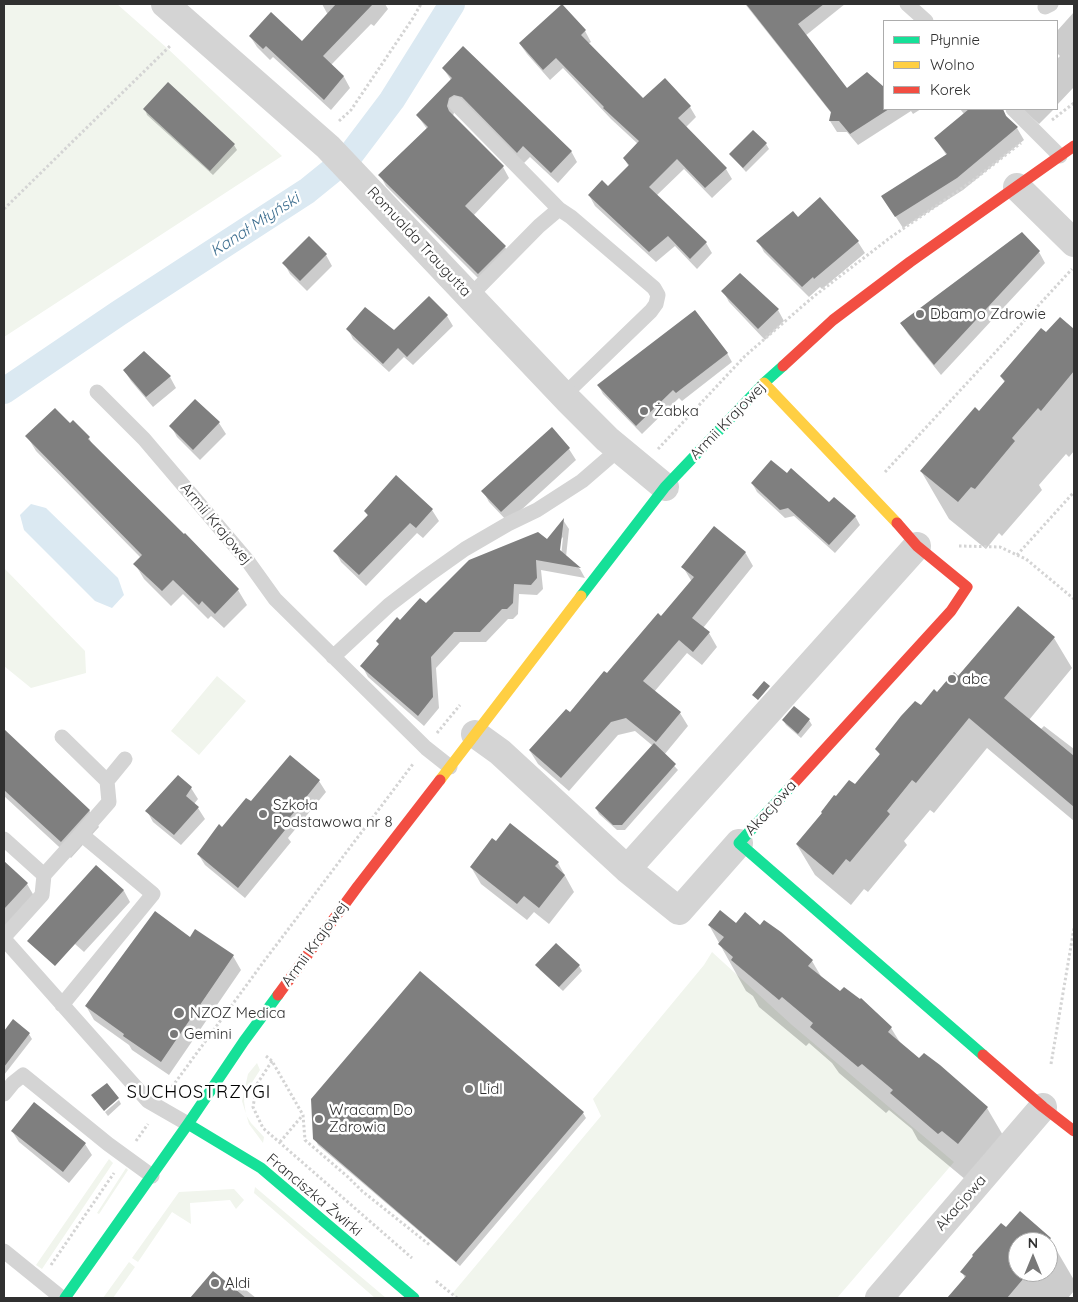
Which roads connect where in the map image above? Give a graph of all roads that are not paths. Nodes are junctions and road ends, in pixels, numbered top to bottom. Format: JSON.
{"nodes":[{"id":1,"x":165,"y":4,"type":"edge"},
{"id":2,"x":907,"y":4,"type":"edge"},
{"id":3,"x":925,"y":20,"type":"edge"},
{"id":4,"x":456,"y":104,"type":"dead end"},
{"id":5,"x":1014,"y":110,"type":"edge"},
{"id":6,"x":1074,"y":146,"type":"edge"},
{"id":7,"x":1060,"y":156,"type":"junction"},
{"id":8,"x":1017,"y":187,"type":"junction"},
{"id":9,"x":559,"y":209,"type":"junction"},
{"id":10,"x":1074,"y":243,"type":"edge"},
{"id":11,"x":470,"y":296,"type":"junction"},
{"id":12,"x":764,"y":382,"type":"junction"},
{"id":13,"x":97,"y":392,"type":"dead end"},
{"id":14,"x":564,"y":395,"type":"junction"},
{"id":15,"x":619,"y":449,"type":"junction"},
{"id":16,"x":665,"y":487,"type":"junction"},
{"id":17,"x":917,"y":546,"type":"junction"},
{"id":18,"x":333,"y":657,"type":"junction"},
{"id":19,"x":475,"y":734,"type":"junction"},
{"id":20,"x":62,"y":737,"type":"dead end"},
{"id":21,"x":125,"y":759,"type":"dead end"},
{"id":22,"x":450,"y":767,"type":"junction"},
{"id":23,"x":107,"y":781,"type":"junction"},
{"id":24,"x":80,"y":834,"type":"junction"},
{"id":25,"x":4,"y":839,"type":"edge"},
{"id":26,"x":739,"y":843,"type":"junction"},
{"id":27,"x":627,"y":869,"type":"junction"},
{"id":28,"x":44,"y":875,"type":"junction"},
{"id":29,"x":4,"y":938,"type":"edge"},
{"id":30,"x":62,"y":1005,"type":"junction"},
{"id":31,"x":4,"y":1094,"type":"edge"},
{"id":32,"x":1043,"y":1107,"type":"junction"},
{"id":33,"x":188,"y":1124,"type":"junction"},
{"id":34,"x":1074,"y":1131,"type":"edge"},
{"id":35,"x":152,"y":1176,"type":"junction"},
{"id":36,"x":4,"y":1251,"type":"edge"},
{"id":37,"x":64,"y":1298,"type":"edge"},
{"id":38,"x":414,"y":1298,"type":"edge"},
{"id":39,"x":879,"y":1298,"type":"edge"}],
"edges":[{"from":1,"to":11,"type":"street","name":"Romualda Traugutta"},
{"from":2,"to":3,"type":"lane"},
{"from":4,"to":9,"type":"lane"},
{"from":5,"to":7,"type":"lane"},
{"from":6,"to":7,"type":"street","name":"Armii Krajowej"},
{"from":7,"to":8,"type":"street","name":"Armii Krajowej"},
{"from":8,"to":10,"type":"street"},
{"from":8,"to":12,"type":"street","name":"Armii Krajowej"},
{"from":9,"to":11,"type":"lane"},
{"from":9,"to":14,"type":"lane"},
{"from":11,"to":14,"type":"street","name":"Romualda Traugutta"},
{"from":12,"to":16,"type":"street","name":"Armii Krajowej"},
{"from":12,"to":17,"type":"street","name":"Akacjowa"},
{"from":13,"to":18,"type":"lane","name":"Armii Krajowej"},
{"from":14,"to":15,"type":"street","name":"Romualda Traugutta"},
{"from":15,"to":16,"type":"street","name":"Romualda Traugutta"},
{"from":15,"to":18,"type":"lane"},
{"from":16,"to":19,"type":"street","name":"Armii Krajowej"},
{"from":17,"to":26,"type":"street","name":"Akacjowa"},
{"from":17,"to":27,"type":"street"},
{"from":18,"to":22,"type":"lane","name":"Armii Krajowej"},
{"from":19,"to":22,"type":"street","name":"Armii Krajowej"},
{"from":19,"to":27,"type":"street"},
{"from":20,"to":23,"type":"lane"},
{"from":21,"to":23,"type":"lane"},
{"from":22,"to":33,"type":"street","name":"Armii Krajowej"},
{"from":23,"to":24,"type":"lane"},
{"from":24,"to":28,"type":"lane"},
{"from":24,"to":30,"type":"lane"},
{"from":25,"to":28,"type":"lane"},
{"from":26,"to":27,"type":"street"},
{"from":26,"to":32,"type":"street","name":"Akacjowa"},
{"from":28,"to":29,"type":"lane"},
{"from":29,"to":30,"type":"lane"},
{"from":30,"to":33,"type":"lane"},
{"from":31,"to":35,"type":"lane"},
{"from":32,"to":34,"type":"street","name":"Akacjowa"},
{"from":32,"to":39,"type":"street","name":"Akacjowa"},
{"from":33,"to":35,"type":"street","name":"Armii Krajowej"},
{"from":33,"to":38,"type":"street","name":"Franciszka Żwirki"},
{"from":35,"to":37,"type":"street","name":"Armii Krajowej"},
{"from":36,"to":37,"type":"lane"}]}
